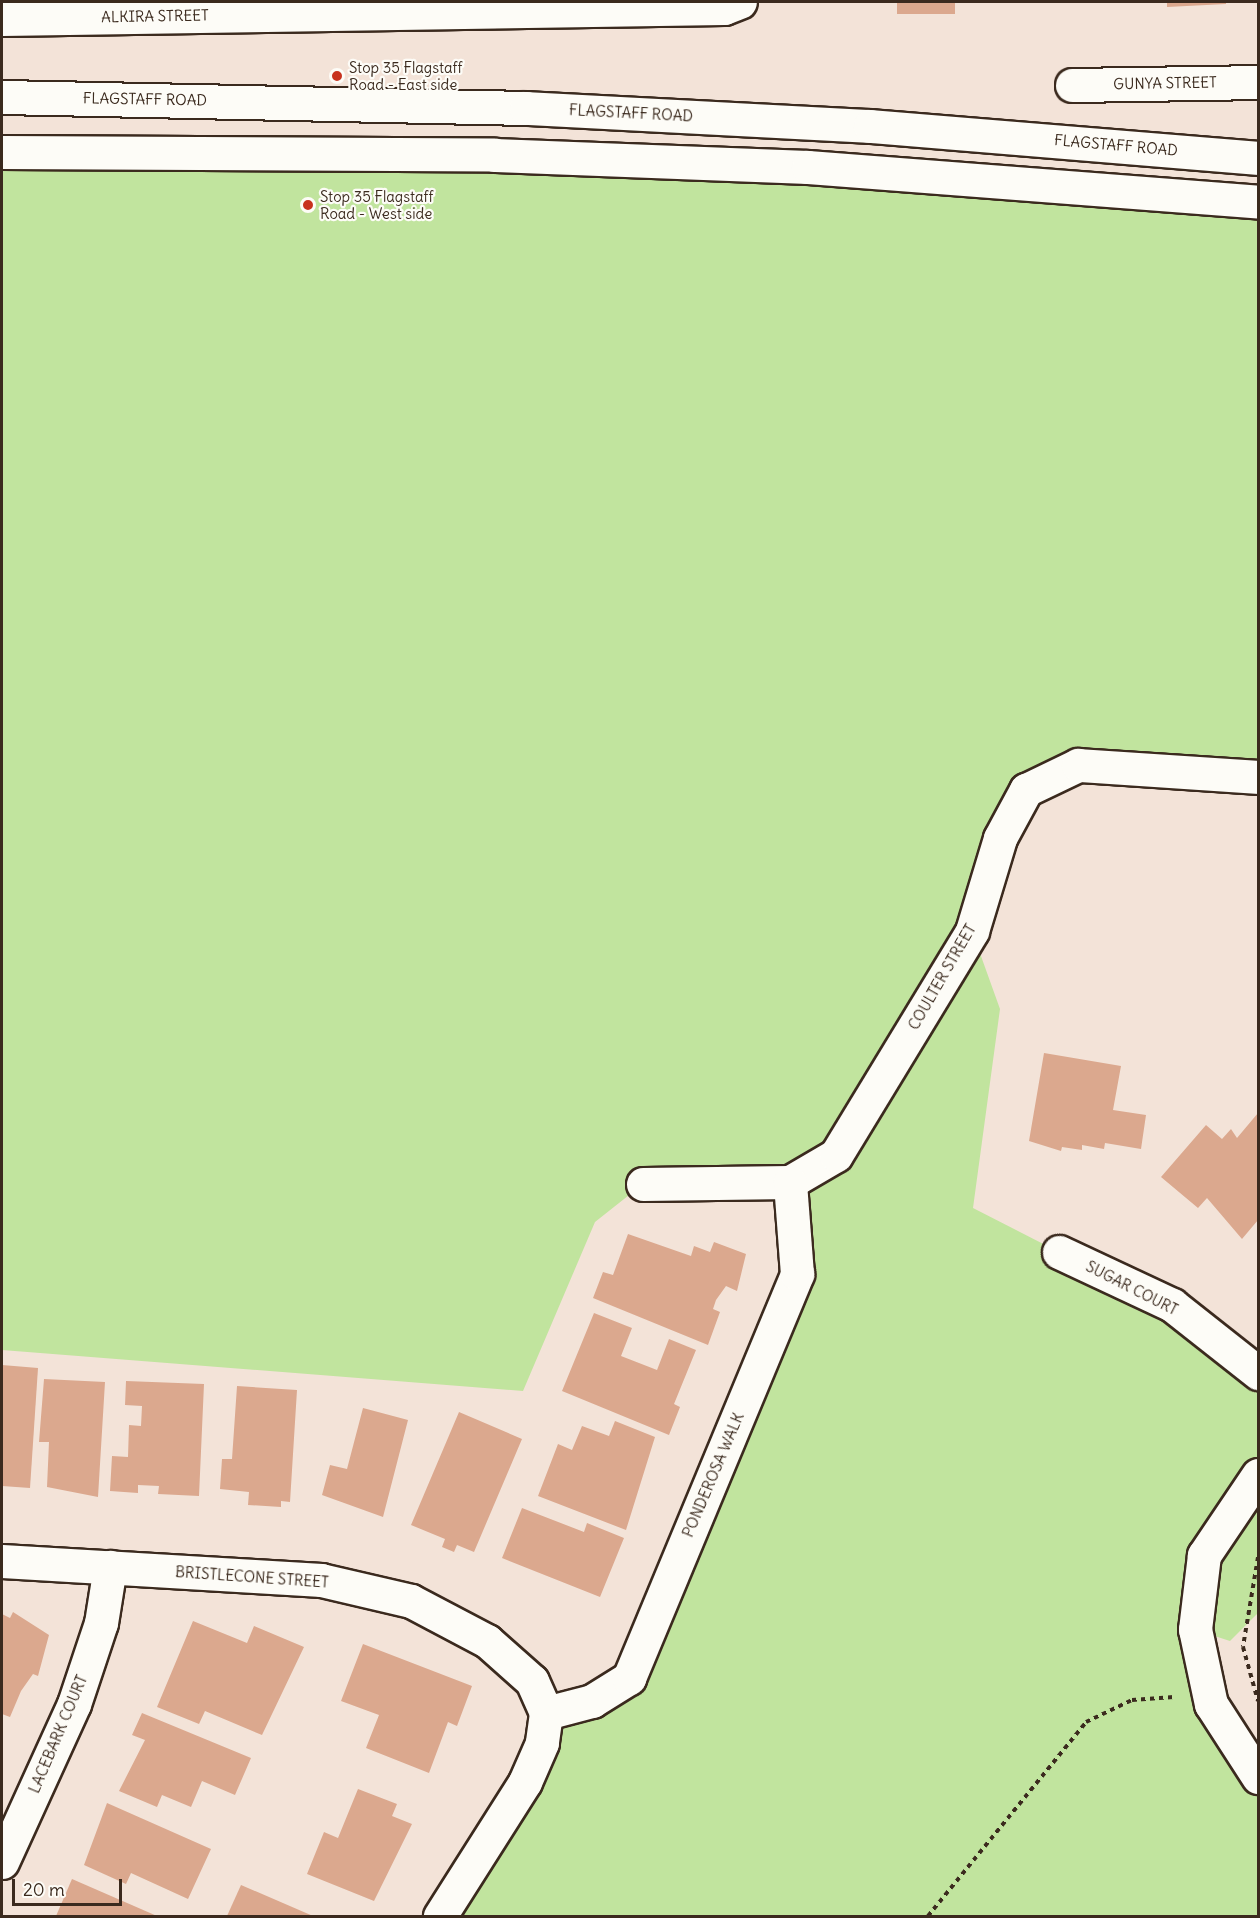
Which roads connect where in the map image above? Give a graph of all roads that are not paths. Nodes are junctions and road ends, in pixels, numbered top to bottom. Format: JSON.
{"nodes":[{"id":1,"x":740,"y":2,"type":"edge"},
{"id":2,"x":2,"y":19,"type":"edge"},
{"id":3,"x":1258,"y":82,"type":"edge"},
{"id":4,"x":1072,"y":85,"type":"dead end"},
{"id":5,"x":2,"y":97,"type":"edge"},
{"id":6,"x":2,"y":152,"type":"edge"},
{"id":7,"x":1258,"y":158,"type":"edge"},
{"id":8,"x":1258,"y":202,"type":"edge"},
{"id":9,"x":1258,"y":777,"type":"edge"},
{"id":10,"x":790,"y":1182,"type":"junction"},
{"id":11,"x":643,"y":1184,"type":"dead end"},
{"id":12,"x":1059,"y":1252,"type":"dead end"},
{"id":13,"x":1258,"y":1373,"type":"edge"},
{"id":14,"x":1258,"y":1475,"type":"edge"},
{"id":15,"x":2,"y":1561,"type":"edge"},
{"id":16,"x":110,"y":1568,"type":"junction"},
{"id":17,"x":546,"y":1713,"type":"junction"},
{"id":18,"x":1258,"y":1777,"type":"edge"},
{"id":19,"x":2,"y":1862,"type":"edge"},
{"id":20,"x":440,"y":1917,"type":"edge"}],
"edges":[{"from":1,"to":2,"type":"street","name":"ALKIRA STREET"},
{"from":3,"to":4,"type":"street","name":"GUNYA STREET"},
{"from":5,"to":7,"type":"street","name":"FLAGSTAFF ROAD"},
{"from":6,"to":8,"type":"street"},
{"from":9,"to":10,"type":"street","name":"COULTER STREET"},
{"from":10,"to":11,"type":"street","name":"COULTER STREET"},
{"from":10,"to":17,"type":"street","name":"PONDEROSA WALK"},
{"from":12,"to":13,"type":"street","name":"SUGAR COURT"},
{"from":14,"to":18,"type":"street"},
{"from":15,"to":16,"type":"street","name":"BRISTLECONE STREET"},
{"from":16,"to":17,"type":"street","name":"BRISTLECONE STREET"},
{"from":16,"to":19,"type":"street","name":"LACEBARK COURT"},
{"from":17,"to":20,"type":"street"}]}
